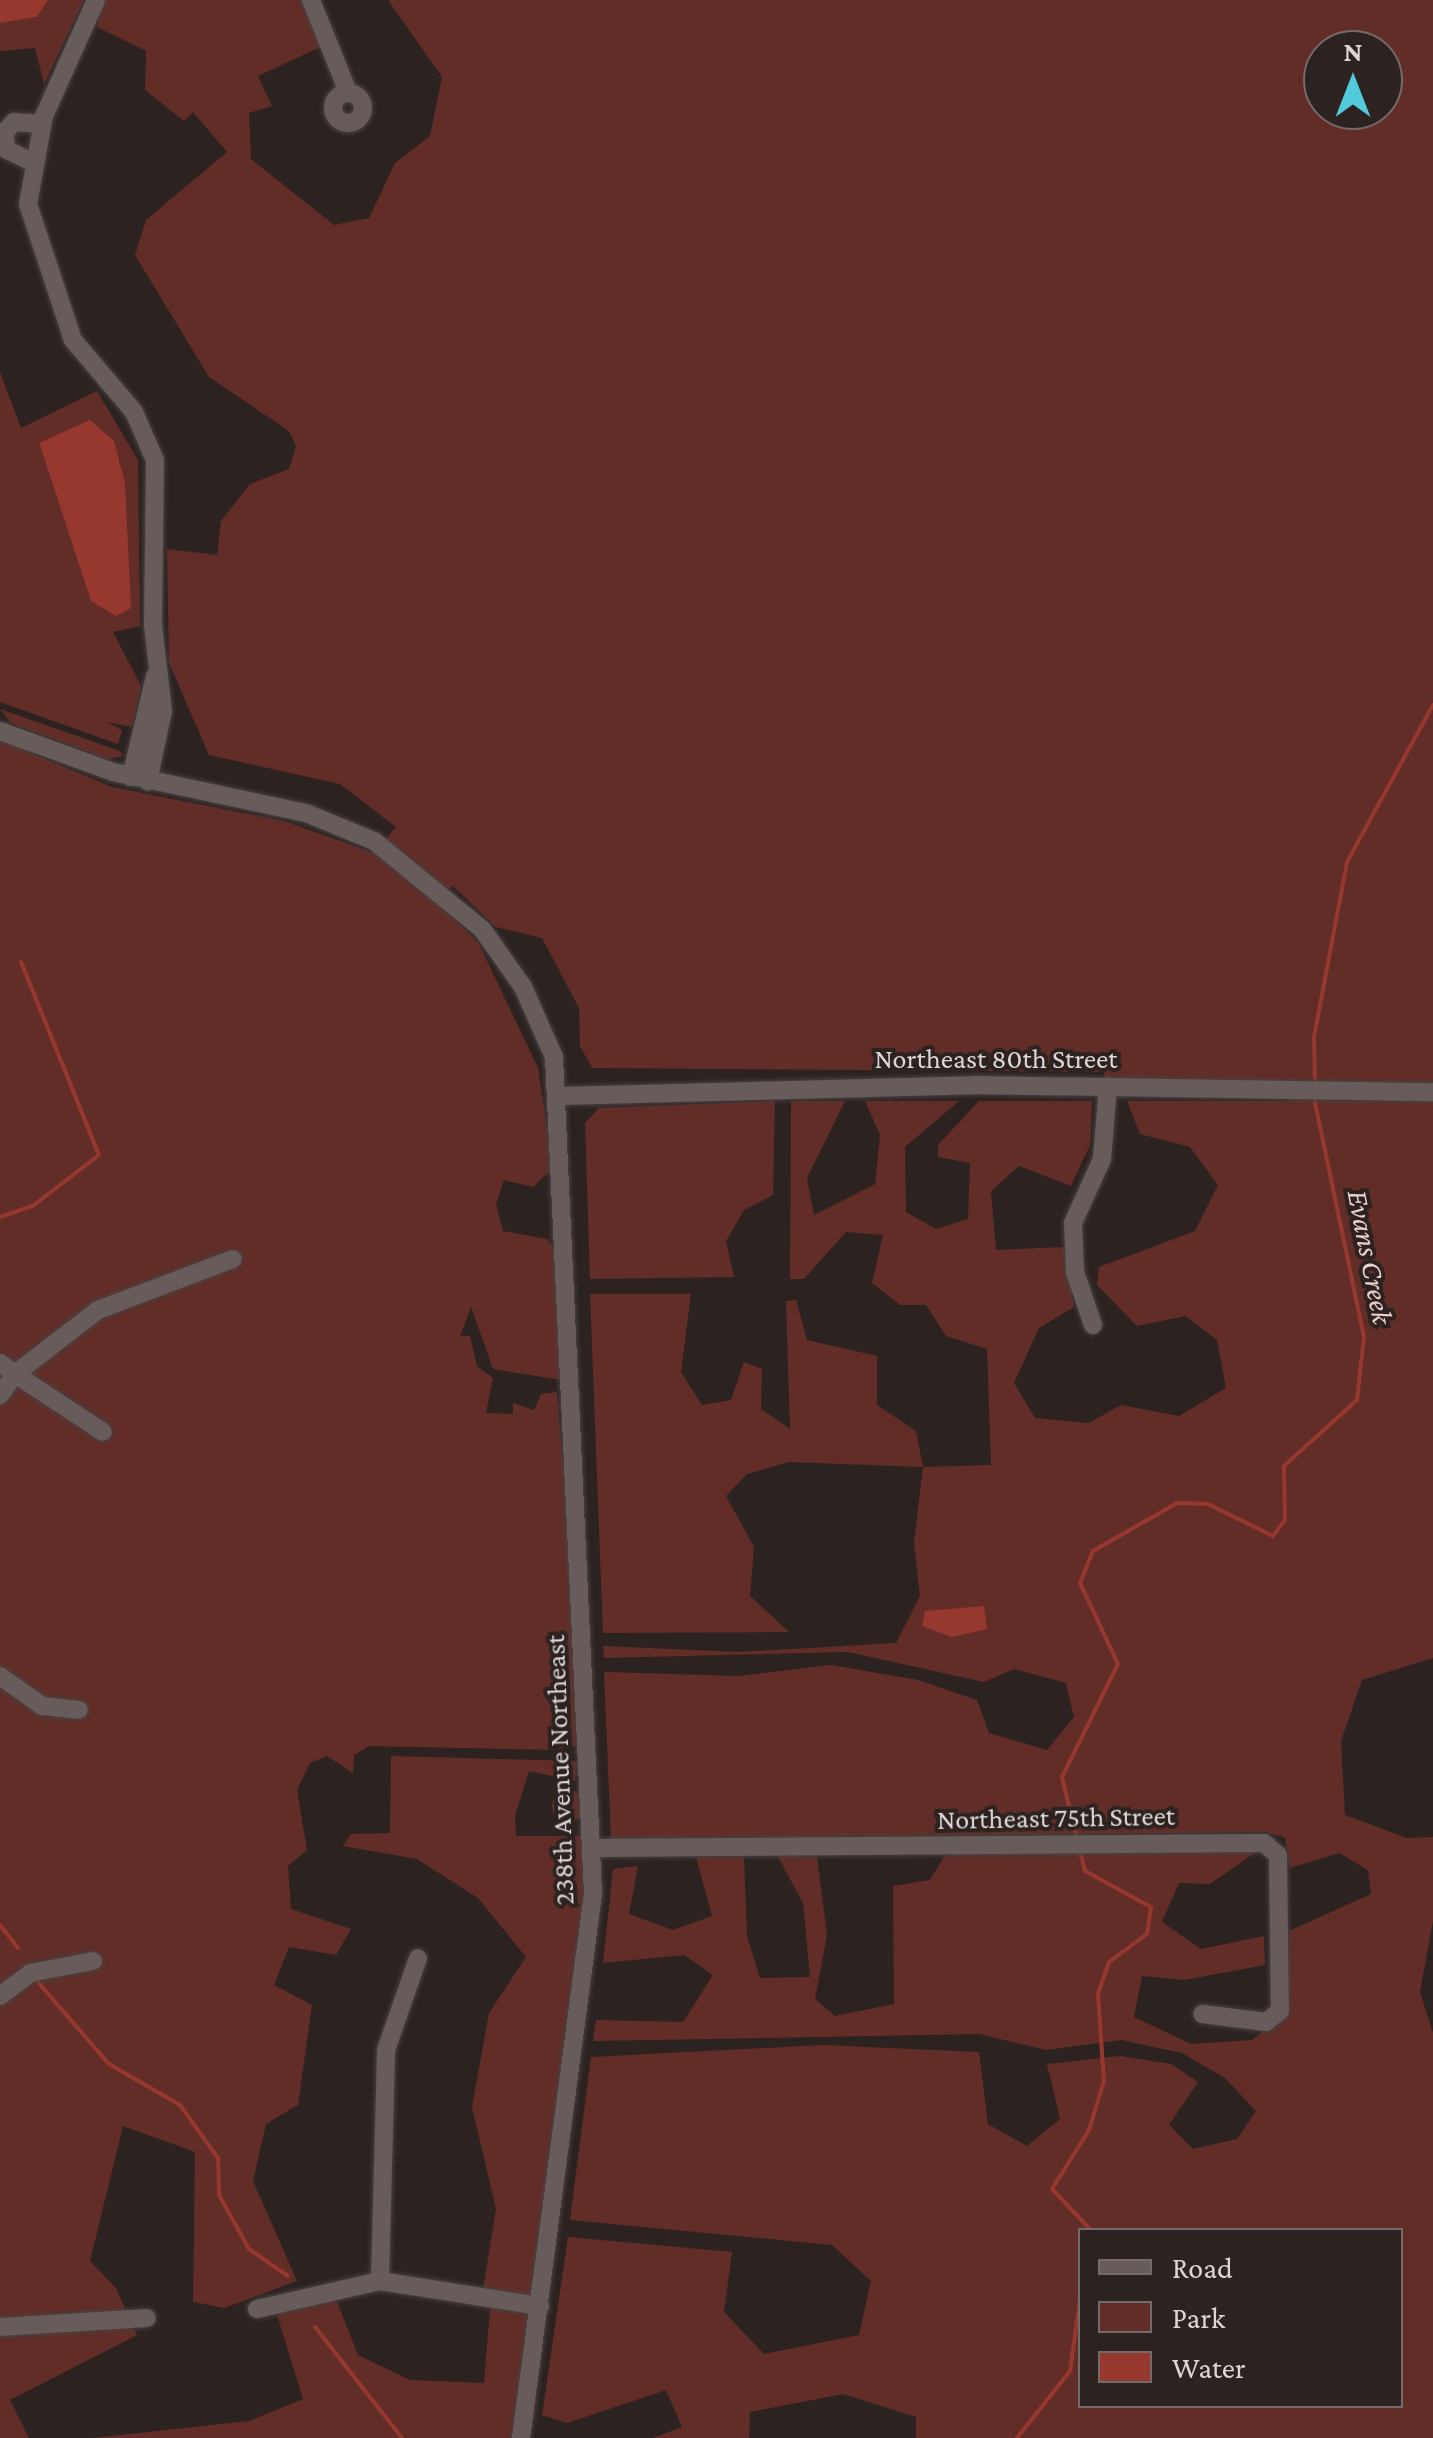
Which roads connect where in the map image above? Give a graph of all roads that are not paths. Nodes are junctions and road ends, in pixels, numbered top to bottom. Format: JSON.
{"nodes":[{"id":1,"x":96,"y":0,"type":"edge"},
{"id":2,"x":310,"y":0,"type":"edge"},
{"id":3,"x":348,"y":92,"type":"dead end"},
{"id":4,"x":42,"y":124,"type":"junction"},
{"id":5,"x":32,"y":162,"type":"junction"},
{"id":6,"x":0,"y":731,"type":"edge"},
{"id":7,"x":139,"y":779,"type":"junction"},
{"id":8,"x":1108,"y":1086,"type":"junction"},
{"id":9,"x":1433,"y":1092,"type":"edge"},
{"id":10,"x":560,"y":1096,"type":"junction"},
{"id":11,"x":234,"y":1259,"type":"dead end"},
{"id":12,"x":1092,"y":1326,"type":"dead end"},
{"id":13,"x":8,"y":1368,"type":"edge"},
{"id":14,"x":0,"y":1395,"type":"edge"},
{"id":15,"x":104,"y":1432,"type":"dead end"},
{"id":16,"x":0,"y":1676,"type":"edge"},
{"id":17,"x":79,"y":1710,"type":"dead end"},
{"id":18,"x":591,"y":1848,"type":"junction"},
{"id":19,"x":418,"y":1958,"type":"dead end"},
{"id":20,"x":93,"y":1961,"type":"dead end"},
{"id":21,"x":0,"y":1996,"type":"edge"},
{"id":22,"x":1202,"y":2014,"type":"dead end"},
{"id":23,"x":380,"y":2281,"type":"junction"},
{"id":24,"x":540,"y":2306,"type":"junction"},
{"id":25,"x":257,"y":2309,"type":"dead end"},
{"id":26,"x":147,"y":2318,"type":"dead end"},
{"id":27,"x":0,"y":2327,"type":"edge"},
{"id":28,"x":521,"y":2438,"type":"edge"}],
"edges":[{"from":1,"to":4,"type":"street"},
{"from":2,"to":3,"type":"street"},
{"from":4,"to":5,"type":"street"},
{"from":4,"to":5,"type":"street"},
{"from":5,"to":7,"type":"street"},
{"from":6,"to":7,"type":"street","name":"238th Avenue Northeast"},
{"from":7,"to":10,"type":"street","name":"238th Avenue Northeast"},
{"from":8,"to":9,"type":"street","name":"Northeast 80th Street"},
{"from":8,"to":10,"type":"street","name":"Northeast 80th Street"},
{"from":8,"to":12,"type":"street"},
{"from":10,"to":18,"type":"street","name":"238th Avenue Northeast"},
{"from":11,"to":13,"type":"street"},
{"from":13,"to":14,"type":"street"},
{"from":13,"to":15,"type":"street"},
{"from":16,"to":17,"type":"street"},
{"from":18,"to":22,"type":"street","name":"Northeast 75th Street"},
{"from":18,"to":24,"type":"street","name":"238th Avenue Northeast"},
{"from":19,"to":23,"type":"street"},
{"from":20,"to":21,"type":"street"},
{"from":23,"to":24,"type":"street"},
{"from":23,"to":25,"type":"street"},
{"from":24,"to":28,"type":"street","name":"238th Avenue Northeast"},
{"from":26,"to":27,"type":"street"}]}
